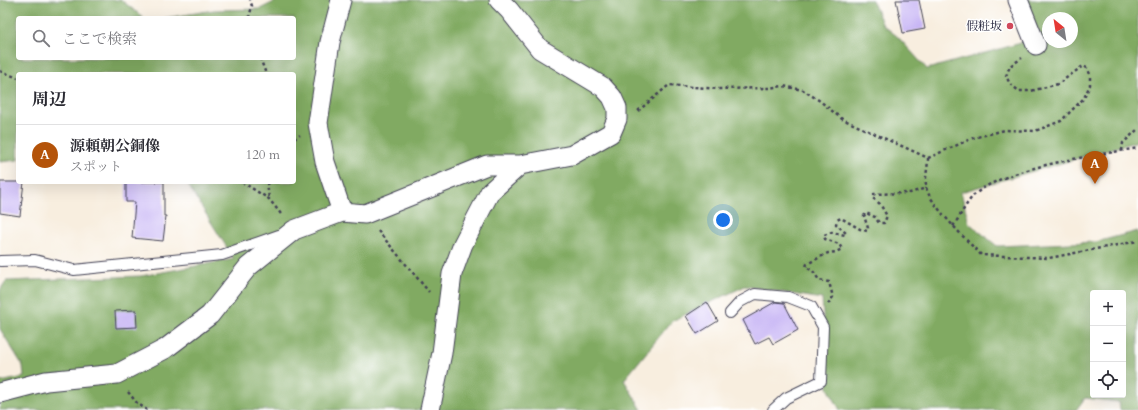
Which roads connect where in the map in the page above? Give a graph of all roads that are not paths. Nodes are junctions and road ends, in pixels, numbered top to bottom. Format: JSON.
{"nodes":[{"id":1,"x":341,"y":0,"type":"edge"},
{"id":2,"x":499,"y":0,"type":"edge"},
{"id":3,"x":1018,"y":0,"type":"edge"},
{"id":4,"x":1036,"y":45,"type":"road end"},
{"id":5,"x":520,"y":165,"type":"junction"},
{"id":6,"x":342,"y":212,"type":"junction"},
{"id":7,"x":294,"y":230,"type":"junction"},
{"id":8,"x":0,"y":261,"type":"edge"},
{"id":9,"x":730,"y":313,"type":"dead end"},
{"id":10,"x":0,"y":393,"type":"edge"},
{"id":11,"x":430,"y":410,"type":"edge"},
{"id":12,"x":773,"y":410,"type":"edge"}],
"edges":[{"from":1,"to":6,"type":"street"},
{"from":2,"to":5,"type":"street"},
{"from":3,"to":4,"type":"street"},
{"from":5,"to":6,"type":"street"},
{"from":5,"to":11,"type":"street"},
{"from":6,"to":7,"type":"street"},
{"from":7,"to":8,"type":"lane"},
{"from":7,"to":10,"type":"street"},
{"from":9,"to":12,"type":"lane"}]}
